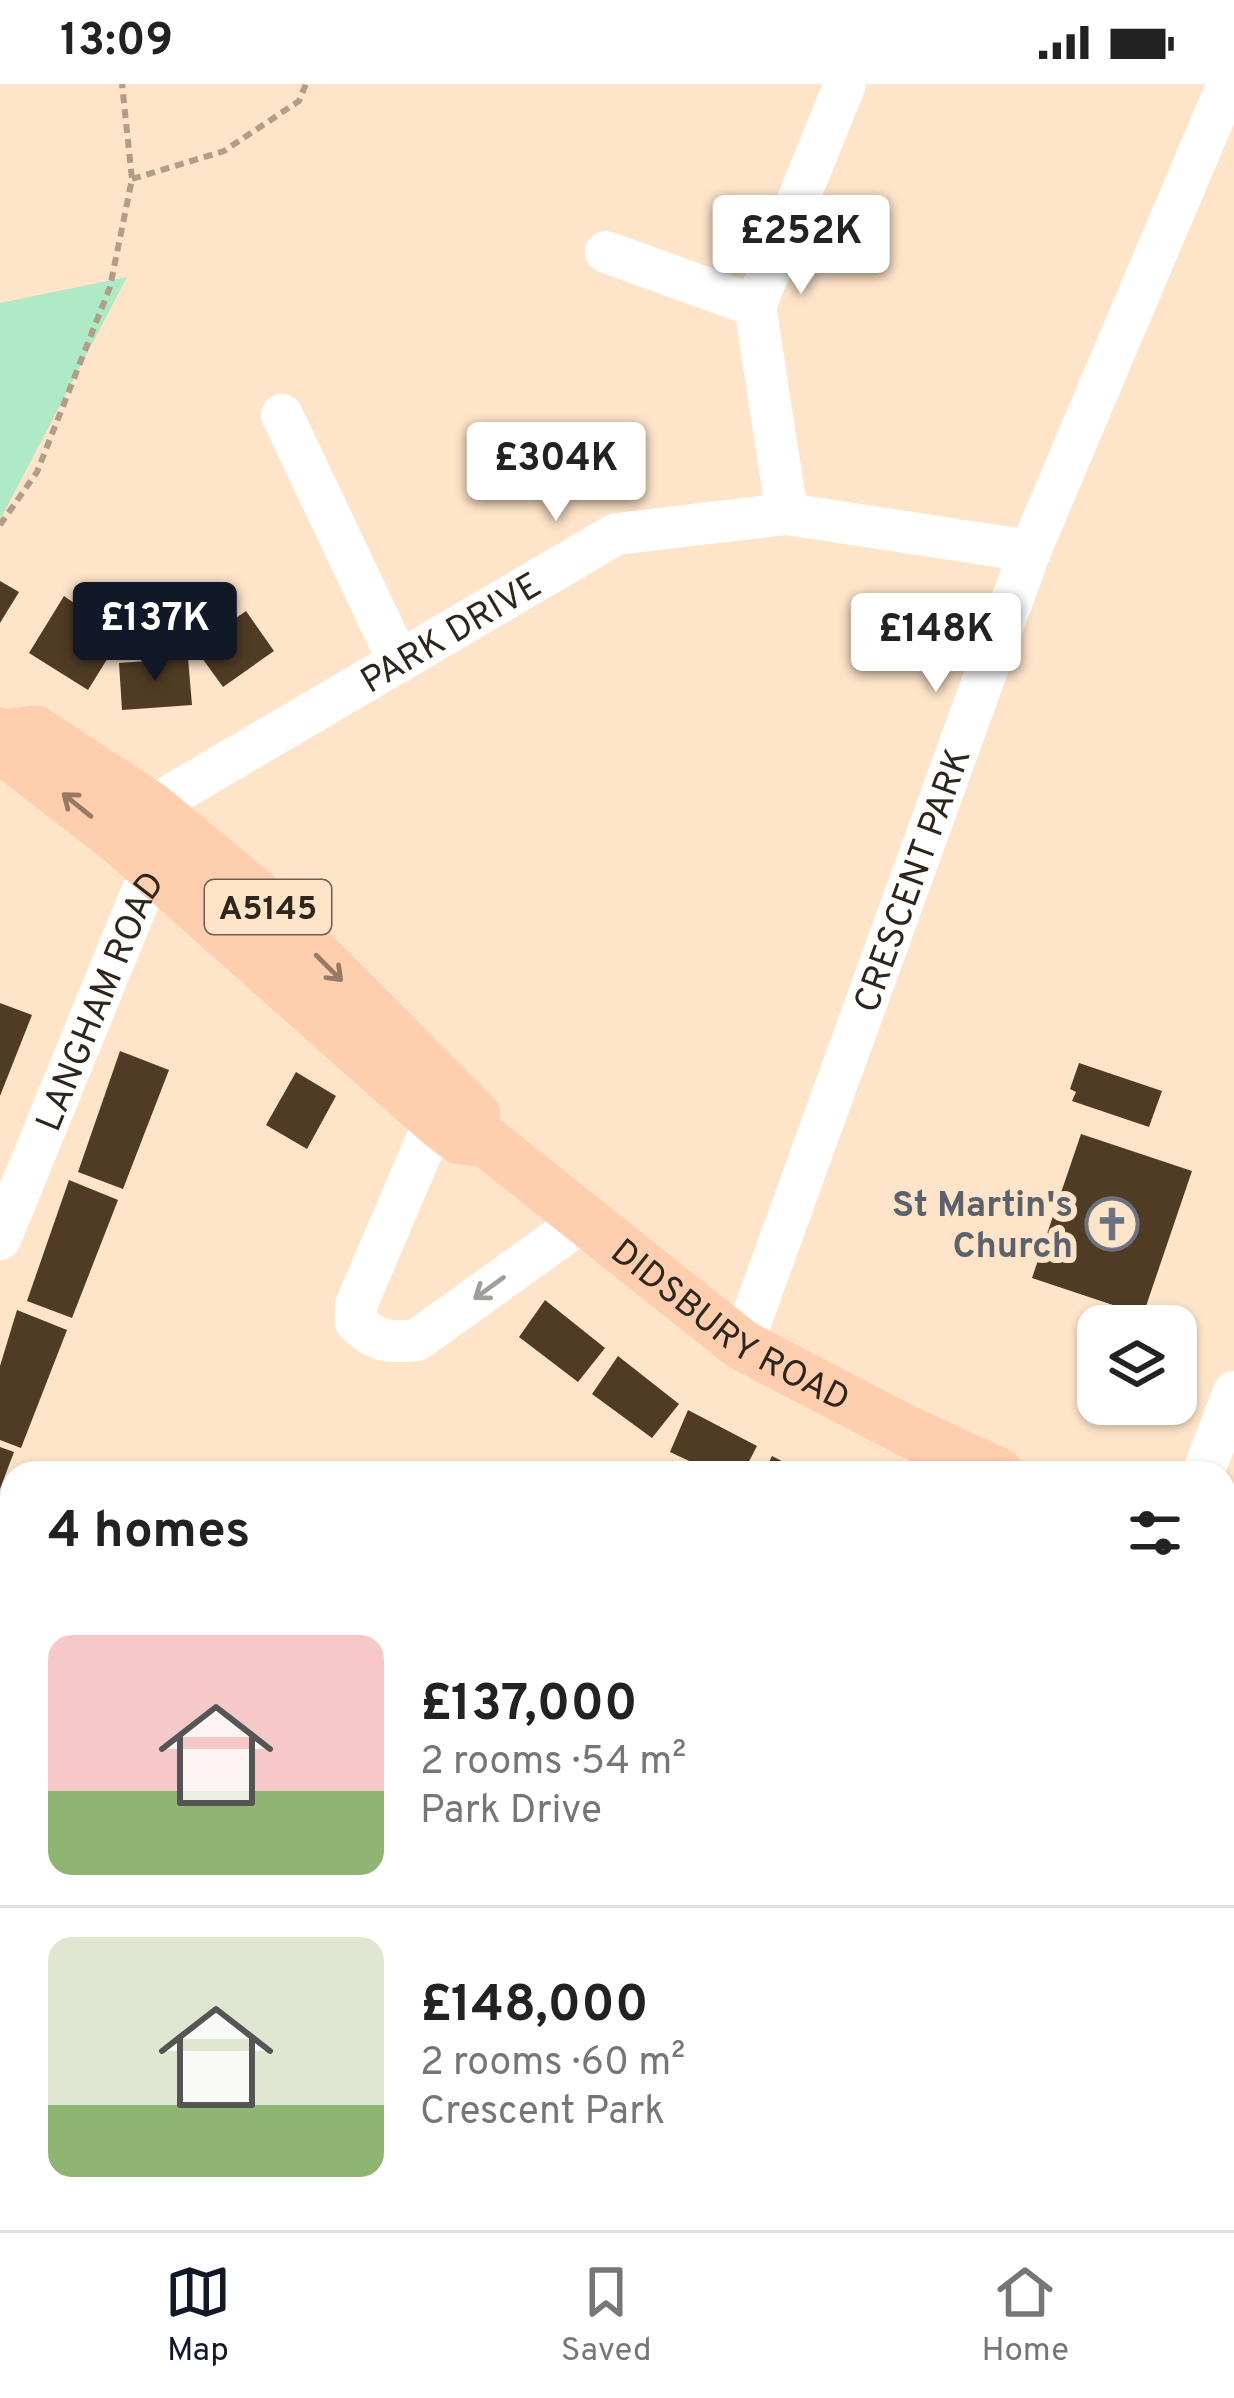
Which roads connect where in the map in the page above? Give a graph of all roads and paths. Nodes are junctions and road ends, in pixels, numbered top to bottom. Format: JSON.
{"nodes":[{"id":1,"x":122,"y":84,"type":"edge"},
{"id":2,"x":306,"y":84,"type":"edge"},
{"id":3,"x":845,"y":84,"type":"edge"},
{"id":4,"x":1228,"y":84,"type":"edge"},
{"id":5,"x":132,"y":179,"type":"junction"},
{"id":6,"x":606,"y":252,"type":"dead end"},
{"id":7,"x":755,"y":306,"type":"junction"},
{"id":8,"x":282,"y":415,"type":"dead end"},
{"id":9,"x":788,"y":514,"type":"junction"},
{"id":10,"x":0,"y":525,"type":"edge"},
{"id":11,"x":1030,"y":550,"type":"junction"},
{"id":12,"x":400,"y":662,"type":"junction"},
{"id":13,"x":2,"y":734,"type":"edge"},
{"id":14,"x":153,"y":839,"type":"junction"},
{"id":15,"x":439,"y":1123,"type":"junction"},
{"id":16,"x":487,"y":1142,"type":"junction"},
{"id":17,"x":584,"y":1220,"type":"junction"},
{"id":18,"x":0,"y":1239,"type":"edge"},
{"id":19,"x":742,"y":1345,"type":"junction"},
{"id":20,"x":1234,"y":1392,"type":"edge"},
{"id":21,"x":972,"y":1461,"type":"edge"},
{"id":22,"x":1208,"y":1461,"type":"edge"}],
"edges":[{"from":1,"to":5,"type":"path"},
{"from":2,"to":5,"type":"path"},
{"from":3,"to":7,"type":"street"},
{"from":4,"to":11,"type":"street","name":"CRESCENT PARK"},
{"from":5,"to":10,"type":"path"},
{"from":6,"to":7,"type":"street"},
{"from":7,"to":9,"type":"street"},
{"from":8,"to":12,"type":"street"},
{"from":9,"to":11,"type":"street","name":"PARK DRIVE"},
{"from":9,"to":12,"type":"street","name":"PARK DRIVE"},
{"from":11,"to":19,"type":"street","name":"CRESCENT PARK"},
{"from":12,"to":14,"type":"street","name":"PARK DRIVE"},
{"from":13,"to":14,"type":"main road","name":"DIDSBURY ROAD","number":"A5145"},
{"from":14,"to":15,"type":"main road","name":"DIDSBURY ROAD","number":"A5145"},
{"from":14,"to":16,"type":"main road","name":"DIDSBURY ROAD","number":"A5145","one_way":true},
{"from":14,"to":18,"type":"street","name":"LANGHAM ROAD"},
{"from":15,"to":16,"type":"main road","name":"DIDSBURY ROAD","number":"A5145"},
{"from":17,"to":15,"type":"street","one_way":true},
{"from":16,"to":17,"type":"main road","name":"DIDSBURY ROAD","number":"A5145"},
{"from":17,"to":19,"type":"main road","name":"DIDSBURY ROAD","number":"A5145"},
{"from":19,"to":21,"type":"main road","name":"DIDSBURY ROAD","number":"A5145"},
{"from":20,"to":22,"type":"street"}]}
